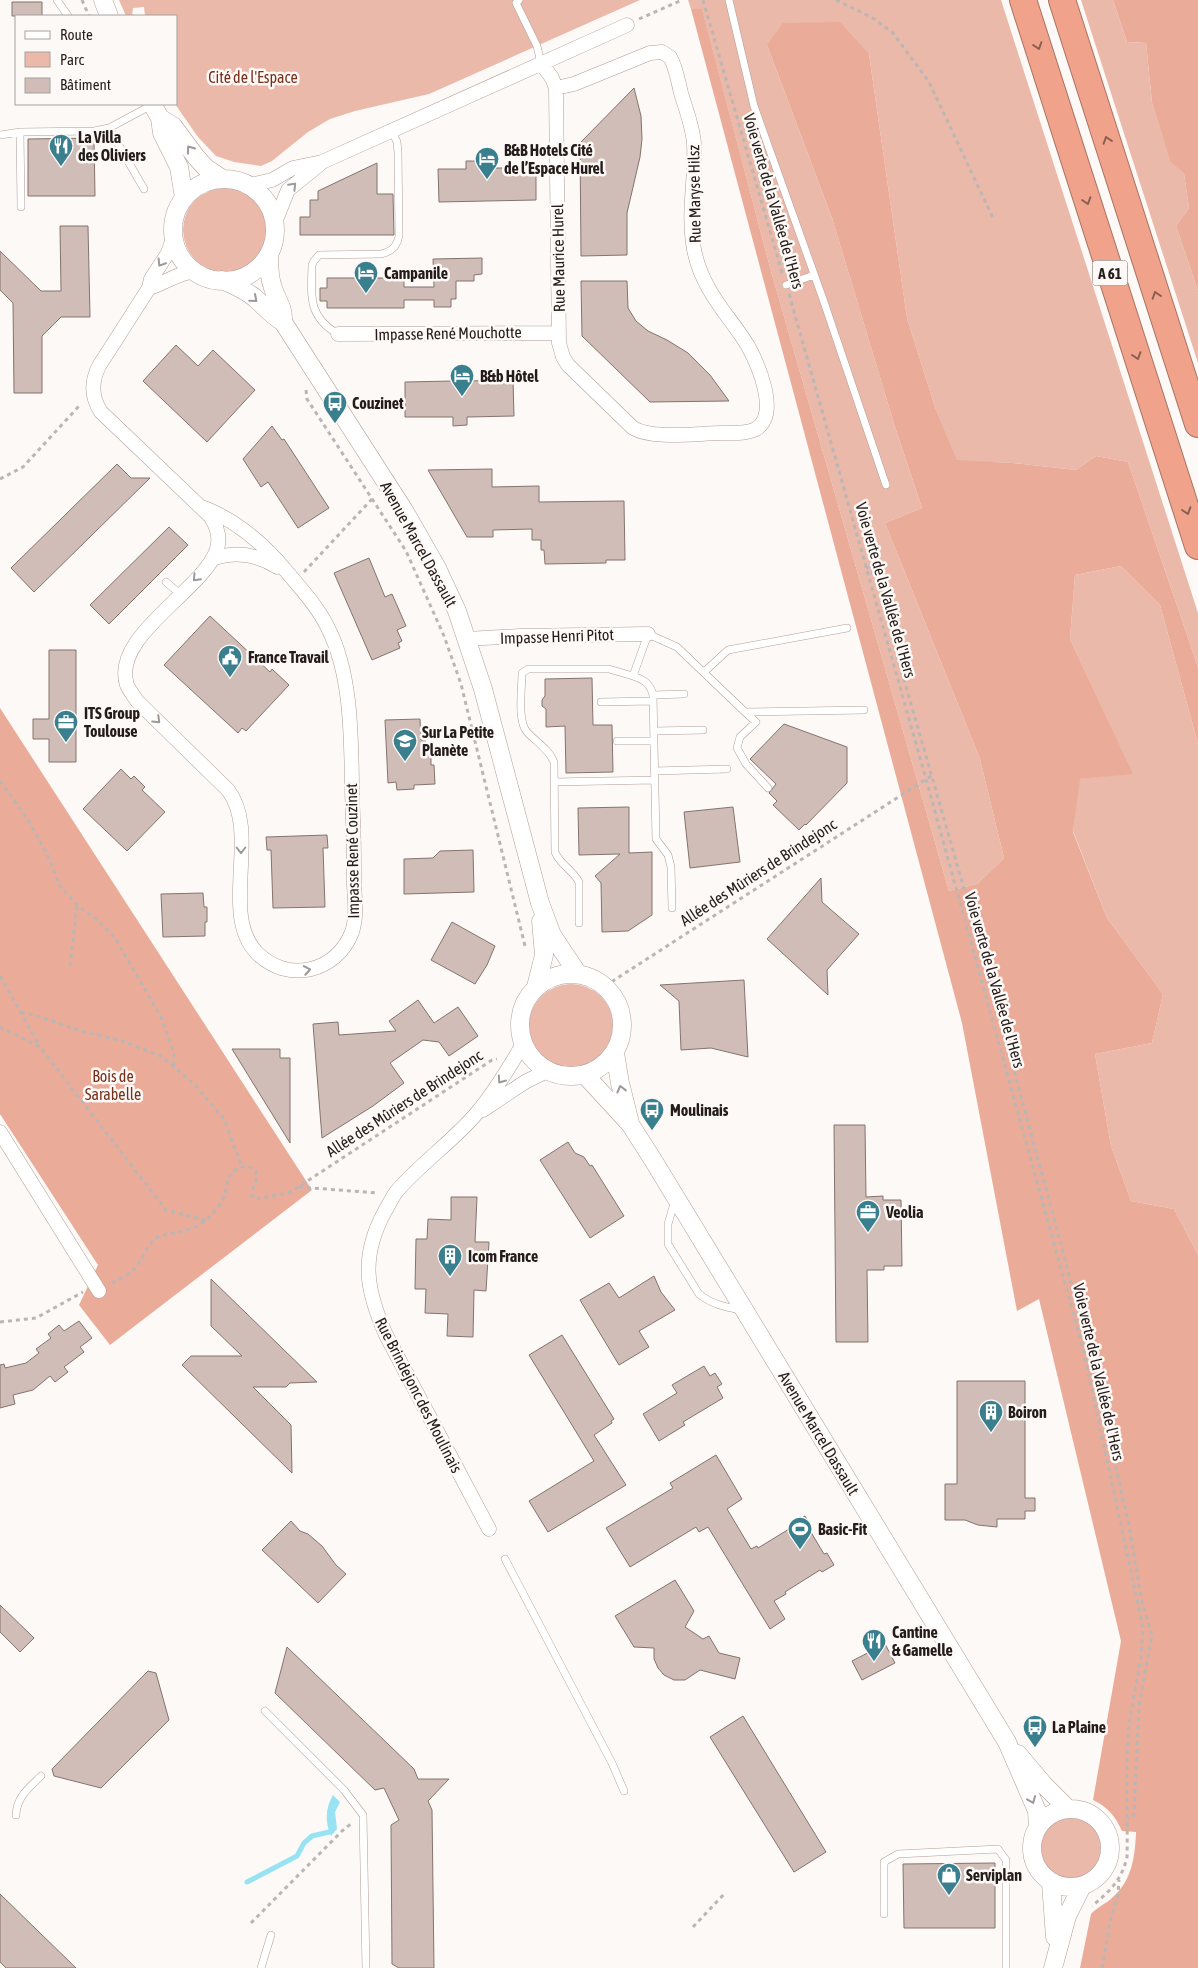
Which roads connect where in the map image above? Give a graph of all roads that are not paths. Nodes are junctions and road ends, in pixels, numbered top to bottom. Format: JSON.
{"nodes":[{"id":1,"x":57,"y":0,"type":"edge"},
{"id":2,"x":103,"y":0,"type":"edge"},
{"id":3,"x":518,"y":0,"type":"edge"},
{"id":4,"x":729,"y":0,"type":"edge"},
{"id":5,"x":1023,"y":0,"type":"edge"},
{"id":6,"x":1062,"y":0,"type":"edge"},
{"id":7,"x":67,"y":15,"type":"edge"},
{"id":8,"x":109,"y":15,"type":"edge"},
{"id":9,"x":627,"y":24,"type":"road end"},
{"id":10,"x":541,"y":63,"type":"junction"},
{"id":11,"x":556,"y":88,"type":"junction"},
{"id":12,"x":155,"y":109,"type":"edge"},
{"id":13,"x":109,"y":128,"type":"junction"},
{"id":14,"x":392,"y":131,"type":"junction"},
{"id":15,"x":20,"y":132,"type":"junction"},
{"id":16,"x":0,"y":135,"type":"edge"},
{"id":17,"x":322,"y":162,"type":"junction"},
{"id":18,"x":221,"y":178,"type":"junction"},
{"id":19,"x":251,"y":185,"type":"junction"},
{"id":20,"x":144,"y":188,"type":"dead end"},
{"id":21,"x":184,"y":198,"type":"junction"},
{"id":22,"x":21,"y":207,"type":"dead end"},
{"id":23,"x":276,"y":220,"type":"junction"},
{"id":24,"x":173,"y":238,"type":"junction"},
{"id":25,"x":269,"y":256,"type":"junction"},
{"id":26,"x":194,"y":271,"type":"junction"},
{"id":27,"x":814,"y":275,"type":"junction"},
{"id":28,"x":222,"y":280,"type":"junction"},
{"id":29,"x":786,"y":285,"type":"road end"},
{"id":30,"x":149,"y":288,"type":"junction"},
{"id":31,"x":283,"y":322,"type":"junction"},
{"id":32,"x":559,"y":333,"type":"junction"},
{"id":33,"x":338,"y":334,"type":"joint"},
{"id":34,"x":1198,"y":424,"type":"edge"},
{"id":35,"x":632,"y":428,"type":"joint"},
{"id":36,"x":886,"y":485,"type":"dead end"},
{"id":37,"x":202,"y":507,"type":"junction"},
{"id":38,"x":1198,"y":546,"type":"edge"},
{"id":39,"x":212,"y":559,"type":"junction"},
{"id":40,"x":295,"y":581,"type":"junction"},
{"id":41,"x":166,"y":582,"type":"dead end"},
{"id":42,"x":180,"y":594,"type":"junction"},
{"id":43,"x":847,"y":628,"type":"dead end"},
{"id":44,"x":648,"y":634,"type":"junction"},
{"id":45,"x":467,"y":639,"type":"junction"},
{"id":46,"x":704,"y":672,"type":"junction"},
{"id":47,"x":633,"y":676,"type":"junction"},
{"id":48,"x":684,"y":694,"type":"dead end"},
{"id":49,"x":653,"y":698,"type":"junction"},
{"id":50,"x":601,"y":702,"type":"dead end"},
{"id":51,"x":864,"y":710,"type":"dead end"},
{"id":52,"x":745,"y":712,"type":"junction"},
{"id":53,"x":703,"y":730,"type":"dead end"},
{"id":54,"x":654,"y":731,"type":"junction"},
{"id":55,"x":654,"y":741,"type":"junction"},
{"id":56,"x":618,"y":742,"type":"dead end"},
{"id":57,"x":727,"y":769,"type":"dead end"},
{"id":58,"x":654,"y":771,"type":"junction"},
{"id":59,"x":654,"y":780,"type":"junction"},
{"id":60,"x":554,"y":782,"type":"junction"},
{"id":61,"x":768,"y":788,"type":"dead end"},
{"id":62,"x":540,"y":903,"type":"junction"},
{"id":63,"x":672,"y":908,"type":"dead end"},
{"id":64,"x":579,"y":923,"type":"dead end"},
{"id":65,"x":578,"y":974,"type":"junction"},
{"id":66,"x":536,"y":987,"type":"junction"},
{"id":67,"x":523,"y":1044,"type":"junction"},
{"id":68,"x":615,"y":1054,"type":"junction"},
{"id":69,"x":547,"y":1071,"type":"junction"},
{"id":70,"x":585,"y":1075,"type":"junction"},
{"id":71,"x":476,"y":1114,"type":"junction"},
{"id":72,"x":630,"y":1124,"type":"junction"},
{"id":73,"x":0,"y":1132,"type":"edge"},
{"id":74,"x":676,"y":1197,"type":"junction"},
{"id":75,"x":101,"y":1287,"type":"road end"},
{"id":76,"x":745,"y":1311,"type":"junction"},
{"id":77,"x":489,"y":1529,"type":"dead end"},
{"id":78,"x":505,"y":1559,"type":"dead end"},
{"id":79,"x":265,"y":1711,"type":"dead end"},
{"id":80,"x":1007,"y":1742,"type":"junction"},
{"id":81,"x":41,"y":1776,"type":"dead end"},
{"id":82,"x":624,"y":1790,"type":"dead end"},
{"id":83,"x":1068,"y":1809,"type":"junction"},
{"id":84,"x":16,"y":1815,"type":"dead end"},
{"id":85,"x":1038,"y":1827,"type":"junction"},
{"id":86,"x":1051,"y":1883,"type":"junction"},
{"id":87,"x":1082,"y":1886,"type":"junction"},
{"id":88,"x":884,"y":1914,"type":"dead end"},
{"id":89,"x":272,"y":1935,"type":"dead end"},
{"id":90,"x":1053,"y":1963,"type":"edge"},
{"id":91,"x":261,"y":1968,"type":"edge"},
{"id":92,"x":366,"y":1968,"type":"edge"},
{"id":93,"x":1006,"y":1968,"type":"edge"}],
"edges":[{"from":1,"to":7,"type":"lane"},
{"from":2,"to":8,"type":"street"},
{"from":3,"to":10,"type":"lane"},
{"from":4,"to":27,"type":"lane"},
{"from":5,"to":38,"type":"highway","number":"A 61","one_way":true},
{"from":34,"to":6,"type":"highway","number":"A 61","one_way":true},
{"from":9,"to":10,"type":"street"},
{"from":10,"to":11,"type":"street","name":"Rue Maurice Hurel"},
{"from":10,"to":14,"type":"street"},
{"from":11,"to":32,"type":"street","name":"Rue Maurice Hurel"},
{"from":11,"to":35,"type":"street","name":"Rue Maryse Hilsz"},
{"from":12,"to":13,"type":"lane"},
{"from":18,"to":12,"type":"street","one_way":true},
{"from":12,"to":21,"type":"street"},
{"from":13,"to":15,"type":"lane"},
{"from":13,"to":20,"type":"lane"},
{"from":14,"to":17,"type":"street"},
{"from":14,"to":33,"type":"lane"},
{"from":15,"to":16,"type":"lane"},
{"from":15,"to":22,"type":"lane"},
{"from":17,"to":19,"type":"street"},
{"from":23,"to":17,"type":"street","one_way":true},
{"from":18,"to":19,"type":"street"},
{"from":18,"to":21,"type":"street"},
{"from":19,"to":23,"type":"street"},
{"from":21,"to":24,"type":"street"},
{"from":23,"to":25,"type":"street"},
{"from":24,"to":26,"type":"street"},
{"from":24,"to":30,"type":"street","one_way":true},
{"from":25,"to":28,"type":"street"},
{"from":25,"to":31,"type":"street","name":"Avenue Marcel Dassault"},
{"from":26,"to":28,"type":"street"},
{"from":26,"to":30,"type":"street"},
{"from":27,"to":29,"type":"lane"},
{"from":27,"to":36,"type":"lane"},
{"from":28,"to":31,"type":"street","name":"Avenue Marcel Dassault","one_way":true},
{"from":30,"to":37,"type":"street","name":"Impasse René Couzinet"},
{"from":31,"to":45,"type":"street","name":"Avenue Marcel Dassault"},
{"from":32,"to":33,"type":"street","name":"Impasse René Mouchotte"},
{"from":32,"to":35,"type":"street","name":"Rue Maurice Hurel"},
{"from":37,"to":39,"type":"street","name":"Impasse René Couzinet"},
{"from":37,"to":40,"type":"street","name":"Impasse René Couzinet"},
{"from":39,"to":40,"type":"street","name":"Impasse René Couzinet"},
{"from":39,"to":42,"type":"street","name":"Impasse René Couzinet","one_way":true},
{"from":42,"to":40,"type":"street","name":"Impasse René Couzinet","one_way":true},
{"from":41,"to":42,"type":"lane"},
{"from":43,"to":46,"type":"lane"},
{"from":44,"to":45,"type":"street","name":"Impasse Henri Pitot"},
{"from":44,"to":46,"type":"lane"},
{"from":44,"to":47,"type":"lane"},
{"from":45,"to":62,"type":"street","name":"Avenue Marcel Dassault"},
{"from":46,"to":52,"type":"lane"},
{"from":47,"to":49,"type":"lane"},
{"from":47,"to":60,"type":"lane"},
{"from":48,"to":49,"type":"lane"},
{"from":49,"to":50,"type":"lane"},
{"from":49,"to":54,"type":"lane"},
{"from":51,"to":52,"type":"lane"},
{"from":52,"to":61,"type":"lane"},
{"from":53,"to":54,"type":"lane"},
{"from":54,"to":55,"type":"lane"},
{"from":55,"to":56,"type":"lane"},
{"from":55,"to":58,"type":"lane"},
{"from":57,"to":58,"type":"lane"},
{"from":58,"to":59,"type":"lane"},
{"from":59,"to":60,"type":"lane"},
{"from":59,"to":63,"type":"lane"},
{"from":60,"to":64,"type":"lane"},
{"from":62,"to":65,"type":"street","name":"Avenue Marcel Dassault"},
{"from":62,"to":66,"type":"street","name":"Avenue Marcel Dassault"},
{"from":65,"to":66,"type":"street","name":"Avenue Marcel Dassault"},
{"from":65,"to":68,"type":"street","name":"Avenue Marcel Dassault"},
{"from":66,"to":67,"type":"street","name":"Avenue Marcel Dassault"},
{"from":67,"to":69,"type":"street","name":"Avenue Marcel Dassault"},
{"from":67,"to":71,"type":"street","name":"Rue Brindejonc des Moulinais","one_way":true},
{"from":68,"to":70,"type":"street","name":"Avenue Marcel Dassault"},
{"from":72,"to":68,"type":"street","name":"Avenue Marcel Dassault","one_way":true},
{"from":69,"to":70,"type":"street","name":"Avenue Marcel Dassault"},
{"from":69,"to":71,"type":"street","name":"Rue Brindejonc des Moulinais"},
{"from":70,"to":72,"type":"street","name":"Avenue Marcel Dassault"},
{"from":71,"to":77,"type":"street","name":"Rue Brindejonc des Moulinais"},
{"from":72,"to":74,"type":"street","name":"Avenue Marcel Dassault"},
{"from":73,"to":75,"type":"street"},
{"from":74,"to":76,"type":"street","name":"Avenue Marcel Dassault"},
{"from":74,"to":76,"type":"lane"},
{"from":76,"to":80,"type":"street","name":"Avenue Marcel Dassault"},
{"from":78,"to":82,"type":"lane"},
{"from":79,"to":92,"type":"lane"},
{"from":80,"to":83,"type":"street","name":"Avenue Marcel Dassault"},
{"from":80,"to":85,"type":"street","name":"Avenue Marcel Dassault","one_way":true},
{"from":81,"to":84,"type":"lane"},
{"from":83,"to":85,"type":"street"},
{"from":83,"to":87,"type":"street"},
{"from":85,"to":86,"type":"street","name":"Avenue Marcel Dassault"},
{"from":86,"to":87,"type":"street"},
{"from":86,"to":90,"type":"street"},
{"from":87,"to":90,"type":"street"},
{"from":88,"to":93,"type":"lane"},
{"from":89,"to":91,"type":"lane"}]}
